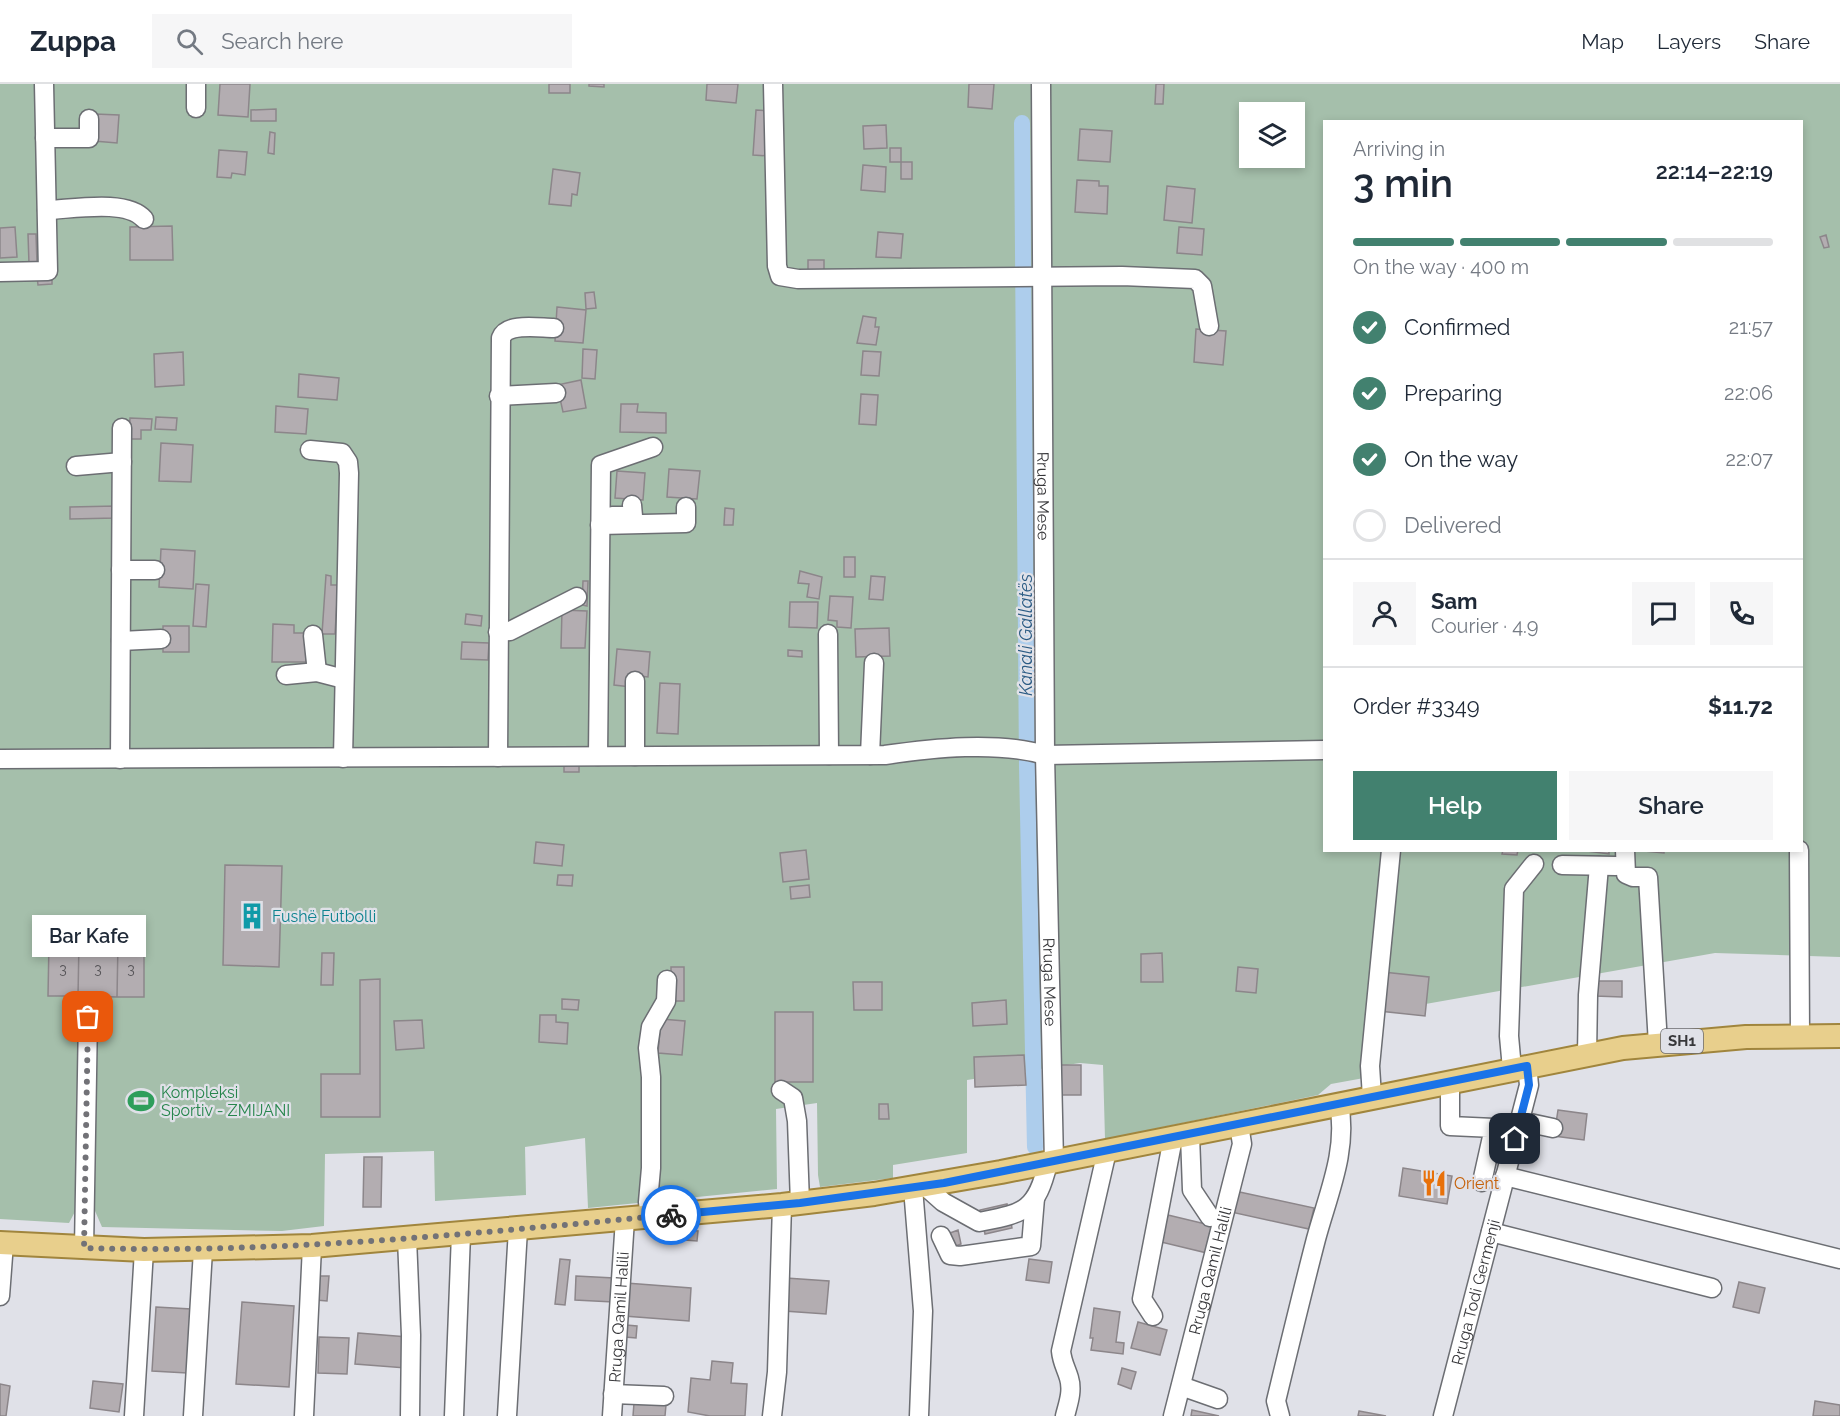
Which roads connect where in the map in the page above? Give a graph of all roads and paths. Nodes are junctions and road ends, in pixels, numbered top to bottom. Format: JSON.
{"nodes":[{"id":1,"x":44,"y":84,"type":"edge"},
{"id":2,"x":196,"y":84,"type":"edge"},
{"id":3,"x":773,"y":84,"type":"edge"},
{"id":4,"x":1041,"y":84,"type":"edge"},
{"id":5,"x":196,"y":108,"type":"dead end"},
{"id":6,"x":89,"y":119,"type":"dead end"},
{"id":7,"x":45,"y":138,"type":"junction"},
{"id":8,"x":47,"y":210,"type":"junction"},
{"id":9,"x":144,"y":219,"type":"dead end"},
{"id":10,"x":0,"y":272,"type":"edge"},
{"id":11,"x":1038,"y":277,"type":"junction"},
{"id":12,"x":1209,"y":326,"type":"dead end"},
{"id":13,"x":554,"y":328,"type":"dead end"},
{"id":14,"x":555,"y":393,"type":"dead end"},
{"id":15,"x":499,"y":396,"type":"junction"},
{"id":16,"x":122,"y":428,"type":"dead end"},
{"id":17,"x":653,"y":447,"type":"dead end"},
{"id":18,"x":310,"y":450,"type":"dead end"},
{"id":19,"x":122,"y":462,"type":"junction"},
{"id":20,"x":76,"y":466,"type":"dead end"},
{"id":21,"x":632,"y":506,"type":"dead end"},
{"id":22,"x":686,"y":507,"type":"dead end"},
{"id":23,"x":600,"y":520,"type":"junction"},
{"id":24,"x":121,"y":570,"type":"junction"},
{"id":25,"x":155,"y":570,"type":"dead end"},
{"id":26,"x":577,"y":597,"type":"dead end"},
{"id":27,"x":498,"y":632,"type":"junction"},
{"id":28,"x":828,"y":634,"type":"dead end"},
{"id":29,"x":313,"y":635,"type":"dead end"},
{"id":30,"x":160,"y":639,"type":"dead end"},
{"id":31,"x":121,"y":641,"type":"junction"},
{"id":32,"x":874,"y":663,"type":"dead end"},
{"id":33,"x":317,"y":672,"type":"junction"},
{"id":34,"x":286,"y":675,"type":"dead end"},
{"id":35,"x":345,"y":679,"type":"junction"},
{"id":36,"x":635,"y":681,"type":"dead end"},
{"id":37,"x":1323,"y":750,"type":"edge"},
{"id":38,"x":1040,"y":753,"type":"junction"},
{"id":39,"x":829,"y":755,"type":"junction"},
{"id":40,"x":870,"y":755,"type":"junction"},
{"id":41,"x":598,"y":756,"type":"junction"},
{"id":42,"x":635,"y":756,"type":"junction"},
{"id":43,"x":498,"y":757,"type":"junction"},
{"id":44,"x":343,"y":758,"type":"junction"},
{"id":45,"x":0,"y":759,"type":"edge"},
{"id":46,"x":120,"y":759,"type":"junction"},
{"id":47,"x":1391,"y":852,"type":"edge"},
{"id":48,"x":1798,"y":852,"type":"edge"},
{"id":49,"x":1613,"y":861,"type":"edge"},
{"id":50,"x":1534,"y":864,"type":"dead end"},
{"id":51,"x":1562,"y":865,"type":"dead end"},
{"id":52,"x":667,"y":980,"type":"dead end"},
{"id":53,"x":88,"y":1017,"type":"dead end"},
{"id":54,"x":1800,"y":1036,"type":"junction"},
{"id":55,"x":1840,"y":1036,"type":"edge"},
{"id":56,"x":1658,"y":1044,"type":"junction"},
{"id":57,"x":1587,"y":1054,"type":"junction"},
{"id":58,"x":1519,"y":1067,"type":"junction"},
{"id":59,"x":1450,"y":1082,"type":"junction"},
{"id":60,"x":781,"y":1090,"type":"dead end"},
{"id":61,"x":1372,"y":1097,"type":"junction"},
{"id":62,"x":1339,"y":1104,"type":"junction"},
{"id":63,"x":1520,"y":1121,"type":"junction"},
{"id":64,"x":1239,"y":1125,"type":"junction"},
{"id":65,"x":1552,"y":1128,"type":"dead end"},
{"id":66,"x":1181,"y":1136,"type":"junction"},
{"id":67,"x":1107,"y":1151,"type":"junction"},
{"id":68,"x":1051,"y":1163,"type":"junction"},
{"id":69,"x":1505,"y":1176,"type":"junction"},
{"id":70,"x":1482,"y":1182,"type":"dead end"},
{"id":71,"x":919,"y":1187,"type":"junction"},
{"id":72,"x":1035,"y":1198,"type":"junction"},
{"id":73,"x":791,"y":1204,"type":"junction"},
{"id":74,"x":650,"y":1217,"type":"junction"},
{"id":75,"x":1210,"y":1217,"type":"dead end"},
{"id":76,"x":625,"y":1219,"type":"junction"},
{"id":77,"x":518,"y":1229,"type":"junction"},
{"id":78,"x":1491,"y":1232,"type":"junction"},
{"id":79,"x":460,"y":1234,"type":"junction"},
{"id":80,"x":941,"y":1236,"type":"dead end"},
{"id":81,"x":407,"y":1238,"type":"junction"},
{"id":82,"x":2,"y":1243,"type":"edge"},
{"id":83,"x":312,"y":1246,"type":"junction"},
{"id":84,"x":84,"y":1248,"type":"junction"},
{"id":85,"x":144,"y":1250,"type":"junction"},
{"id":86,"x":203,"y":1250,"type":"junction"},
{"id":87,"x":1840,"y":1259,"type":"edge"},
{"id":88,"x":1712,"y":1288,"type":"dead end"},
{"id":89,"x":0,"y":1296,"type":"edge"},
{"id":90,"x":1153,"y":1316,"type":"dead end"},
{"id":91,"x":1180,"y":1386,"type":"junction"},
{"id":92,"x":613,"y":1394,"type":"junction"},
{"id":93,"x":664,"y":1396,"type":"dead end"},
{"id":94,"x":1218,"y":1399,"type":"dead end"},
{"id":95,"x":134,"y":1416,"type":"edge"},
{"id":96,"x":193,"y":1416,"type":"edge"},
{"id":97,"x":304,"y":1416,"type":"edge"},
{"id":98,"x":410,"y":1416,"type":"edge"},
{"id":99,"x":454,"y":1416,"type":"edge"},
{"id":100,"x":507,"y":1416,"type":"edge"},
{"id":101,"x":612,"y":1416,"type":"edge"},
{"id":102,"x":772,"y":1416,"type":"edge"},
{"id":103,"x":919,"y":1416,"type":"edge"},
{"id":104,"x":1065,"y":1416,"type":"edge"},
{"id":105,"x":1173,"y":1416,"type":"edge"},
{"id":106,"x":1280,"y":1416,"type":"edge"},
{"id":107,"x":1443,"y":1416,"type":"edge"}],
"edges":[{"from":1,"to":7,"type":"street"},
{"from":2,"to":5,"type":"street"},
{"from":3,"to":11,"type":"street"},
{"from":4,"to":11,"type":"street","name":"Rruga Mese"},
{"from":6,"to":7,"type":"street"},
{"from":7,"to":8,"type":"street"},
{"from":8,"to":9,"type":"street"},
{"from":8,"to":10,"type":"street"},
{"from":11,"to":12,"type":"street"},
{"from":11,"to":38,"type":"street","name":"Rruga Mese"},
{"from":13,"to":15,"type":"street"},
{"from":14,"to":15,"type":"street"},
{"from":15,"to":27,"type":"street"},
{"from":16,"to":19,"type":"street"},
{"from":17,"to":23,"type":"street"},
{"from":18,"to":35,"type":"street"},
{"from":19,"to":20,"type":"street"},
{"from":19,"to":24,"type":"street"},
{"from":21,"to":23,"type":"street"},
{"from":22,"to":23,"type":"street"},
{"from":23,"to":41,"type":"street"},
{"from":24,"to":25,"type":"street"},
{"from":24,"to":31,"type":"street"},
{"from":26,"to":27,"type":"street"},
{"from":27,"to":43,"type":"street"},
{"from":28,"to":39,"type":"street"},
{"from":29,"to":33,"type":"street"},
{"from":30,"to":31,"type":"street"},
{"from":31,"to":46,"type":"street"},
{"from":32,"to":40,"type":"street"},
{"from":33,"to":34,"type":"street"},
{"from":33,"to":35,"type":"street"},
{"from":35,"to":44,"type":"street"},
{"from":36,"to":42,"type":"street"},
{"from":37,"to":38,"type":"street"},
{"from":38,"to":40,"type":"street"},
{"from":38,"to":68,"type":"street","name":"Rruga Mese"},
{"from":39,"to":40,"type":"street"},
{"from":39,"to":42,"type":"street"},
{"from":41,"to":42,"type":"street"},
{"from":41,"to":43,"type":"street"},
{"from":43,"to":44,"type":"street"},
{"from":44,"to":46,"type":"street"},
{"from":45,"to":46,"type":"street"},
{"from":47,"to":61,"type":"street"},
{"from":48,"to":54,"type":"street"},
{"from":49,"to":51,"type":"street"},
{"from":49,"to":56,"type":"street"},
{"from":49,"to":57,"type":"street"},
{"from":50,"to":58,"type":"street","name":"Rruga Todi Germenji"},
{"from":52,"to":74,"type":"street"},
{"from":53,"to":84,"type":"street"},
{"from":54,"to":55,"type":"main road","number":"SH1"},
{"from":54,"to":56,"type":"main road","number":"SH1"},
{"from":56,"to":57,"type":"main road","number":"SH1"},
{"from":57,"to":58,"type":"main road","number":"SH1"},
{"from":58,"to":59,"type":"main road","number":"SH1"},
{"from":58,"to":63,"type":"street","name":"Rruga Todi Germenji"},
{"from":59,"to":61,"type":"main road","number":"SH1"},
{"from":59,"to":70,"type":"street"},
{"from":60,"to":73,"type":"street"},
{"from":61,"to":62,"type":"main road","number":"SH1"},
{"from":62,"to":64,"type":"main road","number":"SH1"},
{"from":62,"to":106,"type":"street"},
{"from":63,"to":65,"type":"street"},
{"from":63,"to":69,"type":"street","name":"Rruga Todi Germenji"},
{"from":64,"to":66,"type":"main road","number":"SH1"},
{"from":64,"to":91,"type":"street","name":"Rruga Qamil Halili"},
{"from":66,"to":67,"type":"main road","number":"SH1"},
{"from":66,"to":75,"type":"street"},
{"from":66,"to":90,"type":"street"},
{"from":67,"to":68,"type":"main road","number":"SH1"},
{"from":67,"to":104,"type":"street"},
{"from":68,"to":71,"type":"main road","number":"SH1"},
{"from":68,"to":72,"type":"street","name":"Rruga Mese"},
{"from":69,"to":78,"type":"street","name":"Rruga Todi Germenji"},
{"from":69,"to":87,"type":"street"},
{"from":71,"to":72,"type":"street"},
{"from":71,"to":73,"type":"main road","number":"SH1"},
{"from":71,"to":103,"type":"street"},
{"from":72,"to":80,"type":"street"},
{"from":73,"to":74,"type":"main road","number":"SH1"},
{"from":73,"to":102,"type":"street"},
{"from":74,"to":76,"type":"main road","number":"SH1"},
{"from":76,"to":77,"type":"main road","number":"SH1"},
{"from":76,"to":92,"type":"street","name":"Rruga Qamil Halili"},
{"from":77,"to":79,"type":"main road","number":"SH1"},
{"from":77,"to":100,"type":"street"},
{"from":78,"to":88,"type":"street"},
{"from":78,"to":107,"type":"street","name":"Rruga Todi Germenji"},
{"from":79,"to":81,"type":"main road","number":"SH1"},
{"from":79,"to":99,"type":"street"},
{"from":81,"to":83,"type":"main road","number":"SH1"},
{"from":81,"to":98,"type":"street"},
{"from":82,"to":84,"type":"main road","number":"SH1"},
{"from":82,"to":89,"type":"street"},
{"from":83,"to":86,"type":"main road","number":"SH1"},
{"from":83,"to":97,"type":"street"},
{"from":84,"to":85,"type":"main road","number":"SH1"},
{"from":85,"to":86,"type":"main road","number":"SH1"},
{"from":85,"to":95,"type":"street"},
{"from":86,"to":96,"type":"street"},
{"from":91,"to":94,"type":"street"},
{"from":91,"to":105,"type":"street","name":"Rruga Qamil Halili"},
{"from":92,"to":93,"type":"street"},
{"from":92,"to":101,"type":"street","name":"Rruga Qamil Halili"}]}
